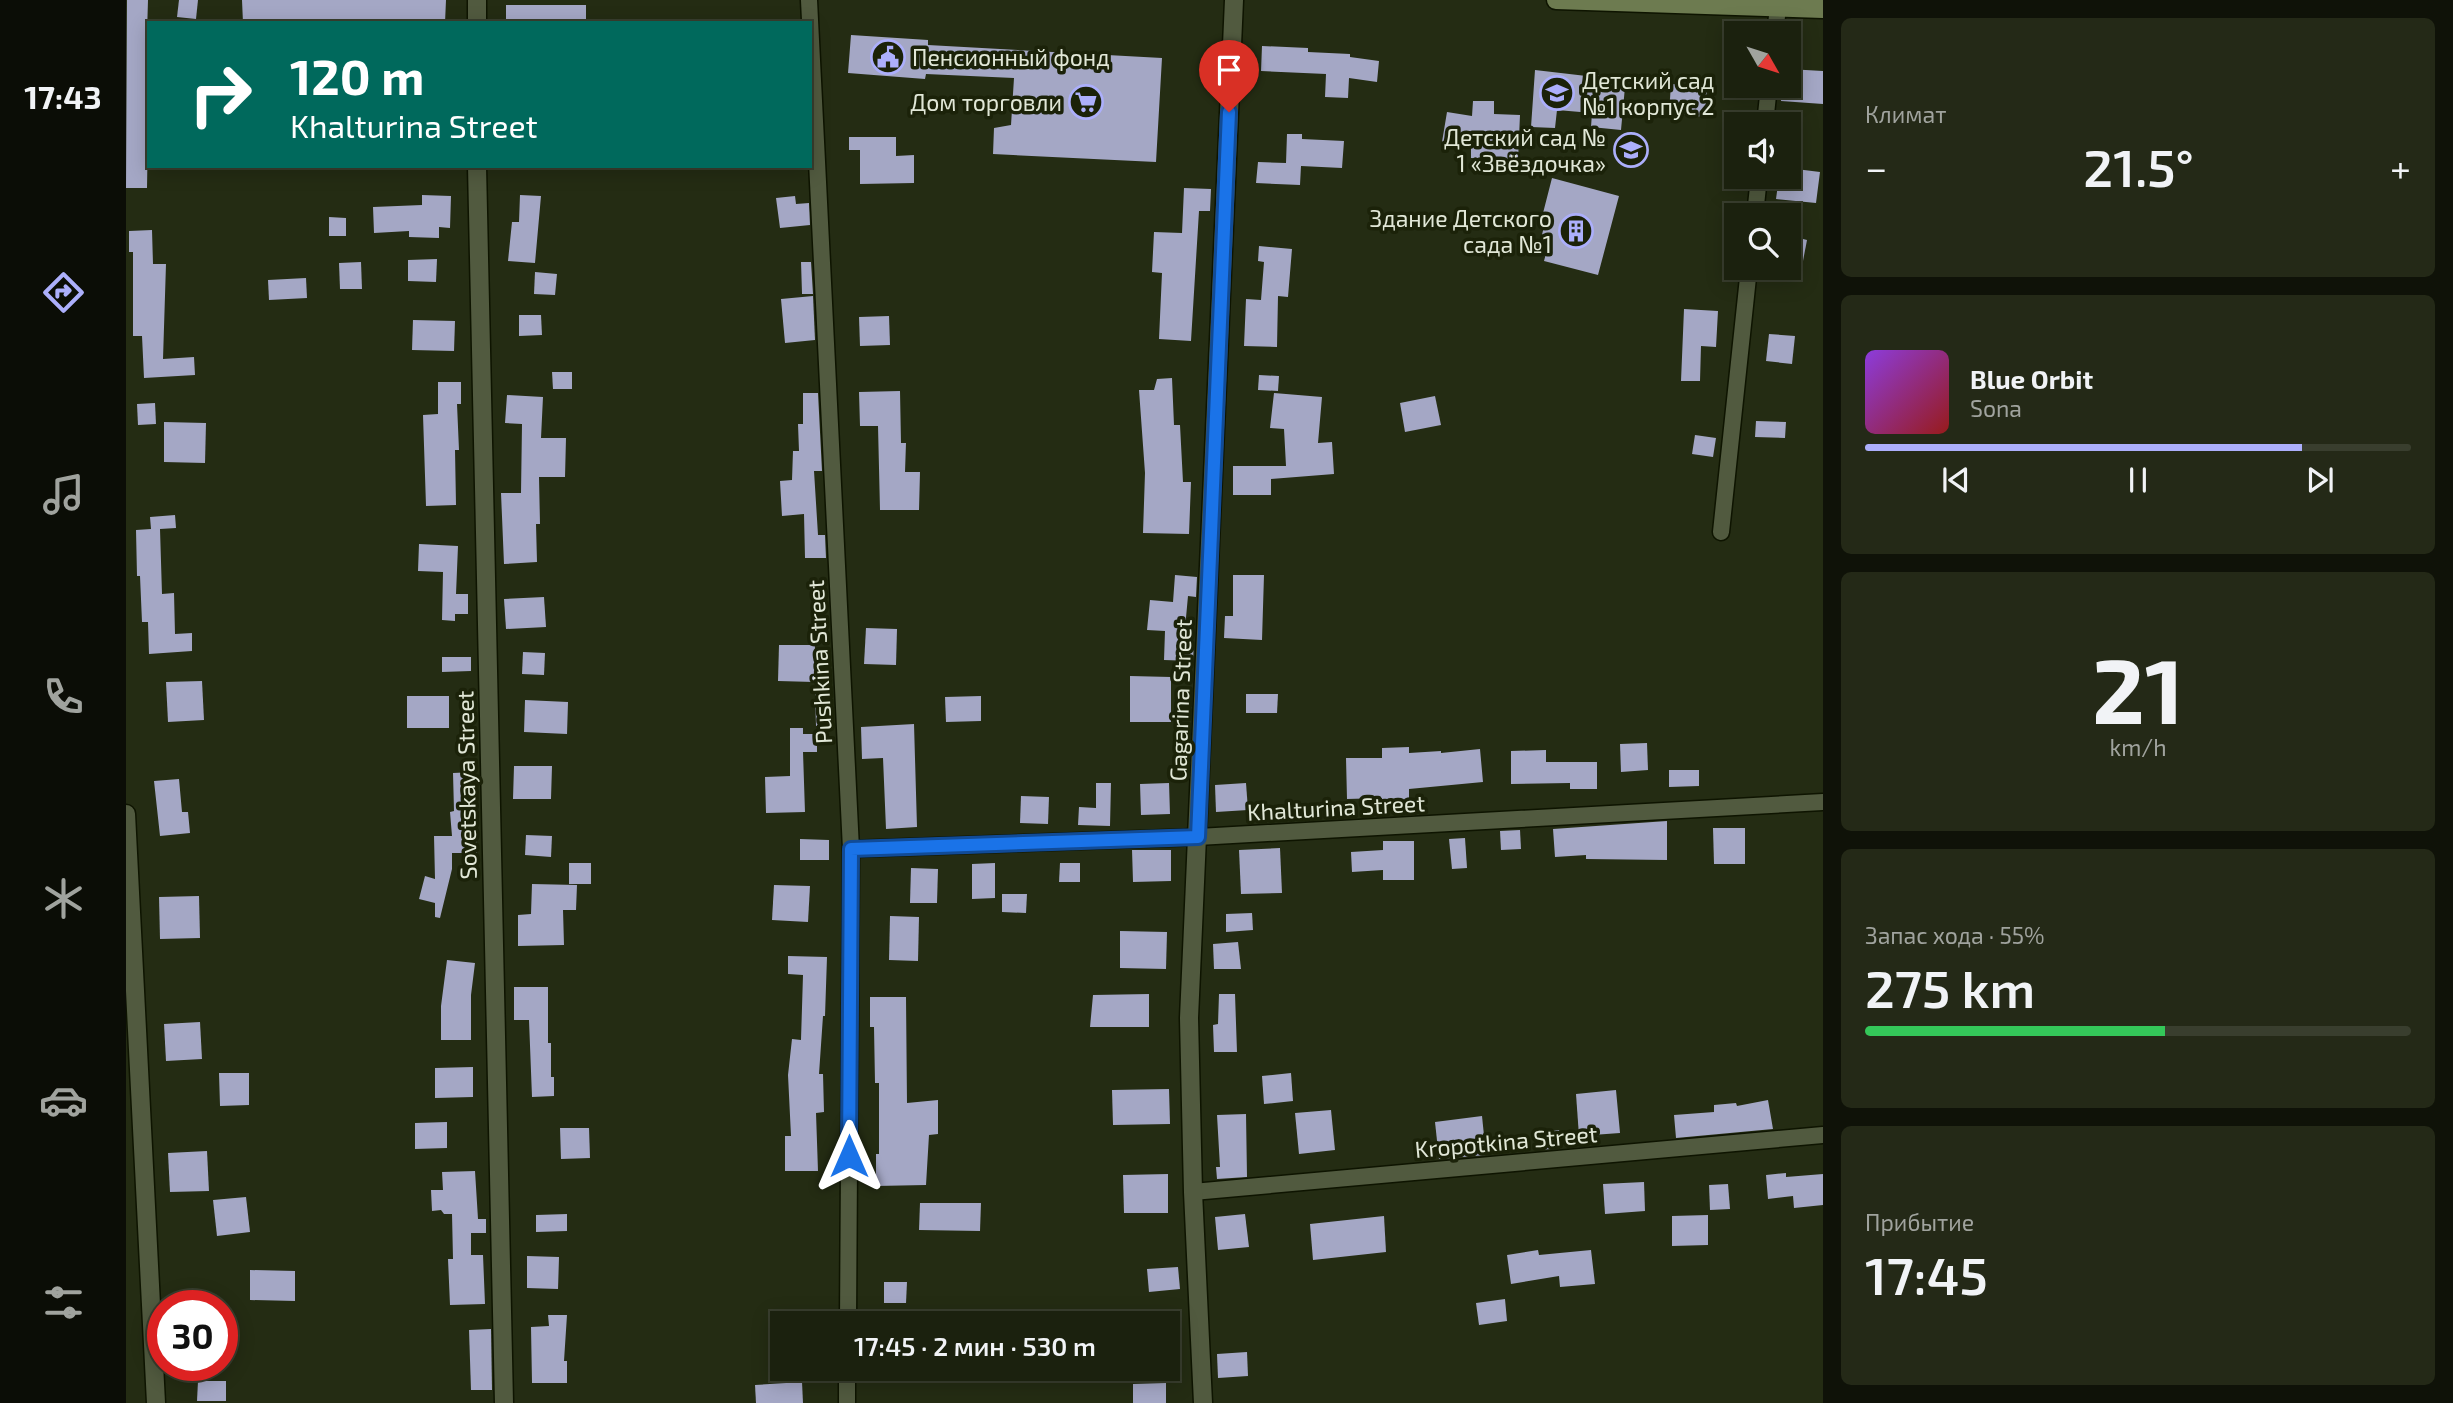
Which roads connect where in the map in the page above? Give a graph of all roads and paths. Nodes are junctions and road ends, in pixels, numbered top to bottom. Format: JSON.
{"nodes":[{"id":1,"x":477,"y":0,"type":"edge"},
{"id":2,"x":810,"y":0,"type":"edge"},
{"id":3,"x":1234,"y":0,"type":"edge"},
{"id":4,"x":1556,"y":0,"type":"edge"},
{"id":5,"x":1778,"y":8,"type":"junction"},
{"id":6,"x":1823,"y":9,"type":"edge"},
{"id":7,"x":477,"y":21,"type":"edge"},
{"id":8,"x":811,"y":21,"type":"edge"},
{"id":9,"x":1776,"y":21,"type":"edge"},
{"id":10,"x":812,"y":41,"type":"edge"},
{"id":11,"x":477,"y":168,"type":"edge"},
{"id":12,"x":1748,"y":280,"type":"edge"},
{"id":13,"x":1721,"y":533,"type":"dead end"},
{"id":14,"x":1823,"y":802,"type":"edge"},
{"id":15,"x":126,"y":814,"type":"edge"},
{"id":16,"x":1198,"y":837,"type":"junction"},
{"id":17,"x":851,"y":849,"type":"junction"},
{"id":18,"x":1823,"y":1135,"type":"edge"},
{"id":19,"x":1193,"y":1192,"type":"junction"},
{"id":20,"x":848,"y":1311,"type":"edge"},
{"id":21,"x":847,"y":1381,"type":"edge"},
{"id":22,"x":156,"y":1403,"type":"edge"},
{"id":23,"x":504,"y":1403,"type":"edge"},
{"id":24,"x":847,"y":1403,"type":"edge"},
{"id":25,"x":1203,"y":1403,"type":"edge"}],
"edges":[{"from":1,"to":7,"type":"street"},
{"from":2,"to":8,"type":"street","name":"Pushkina Street"},
{"from":3,"to":16,"type":"street","name":"Gagarina Street"},
{"from":4,"to":5,"type":"main road"},
{"from":5,"to":6,"type":"main road"},
{"from":5,"to":9,"type":"street"},
{"from":10,"to":17,"type":"street","name":"Pushkina Street"},
{"from":11,"to":23,"type":"street","name":"Sovetskaya Street"},
{"from":12,"to":13,"type":"street"},
{"from":14,"to":16,"type":"street","name":"Khalturina Street"},
{"from":15,"to":22,"type":"street"},
{"from":16,"to":17,"type":"street","name":"Khalturina Street"},
{"from":16,"to":19,"type":"street","name":"Gagarina Street"},
{"from":17,"to":20,"type":"street","name":"Pushkina Street"},
{"from":18,"to":19,"type":"street","name":"Kropotkina Street"},
{"from":19,"to":25,"type":"street","name":"Gagarina Street"},
{"from":21,"to":24,"type":"street"}]}
